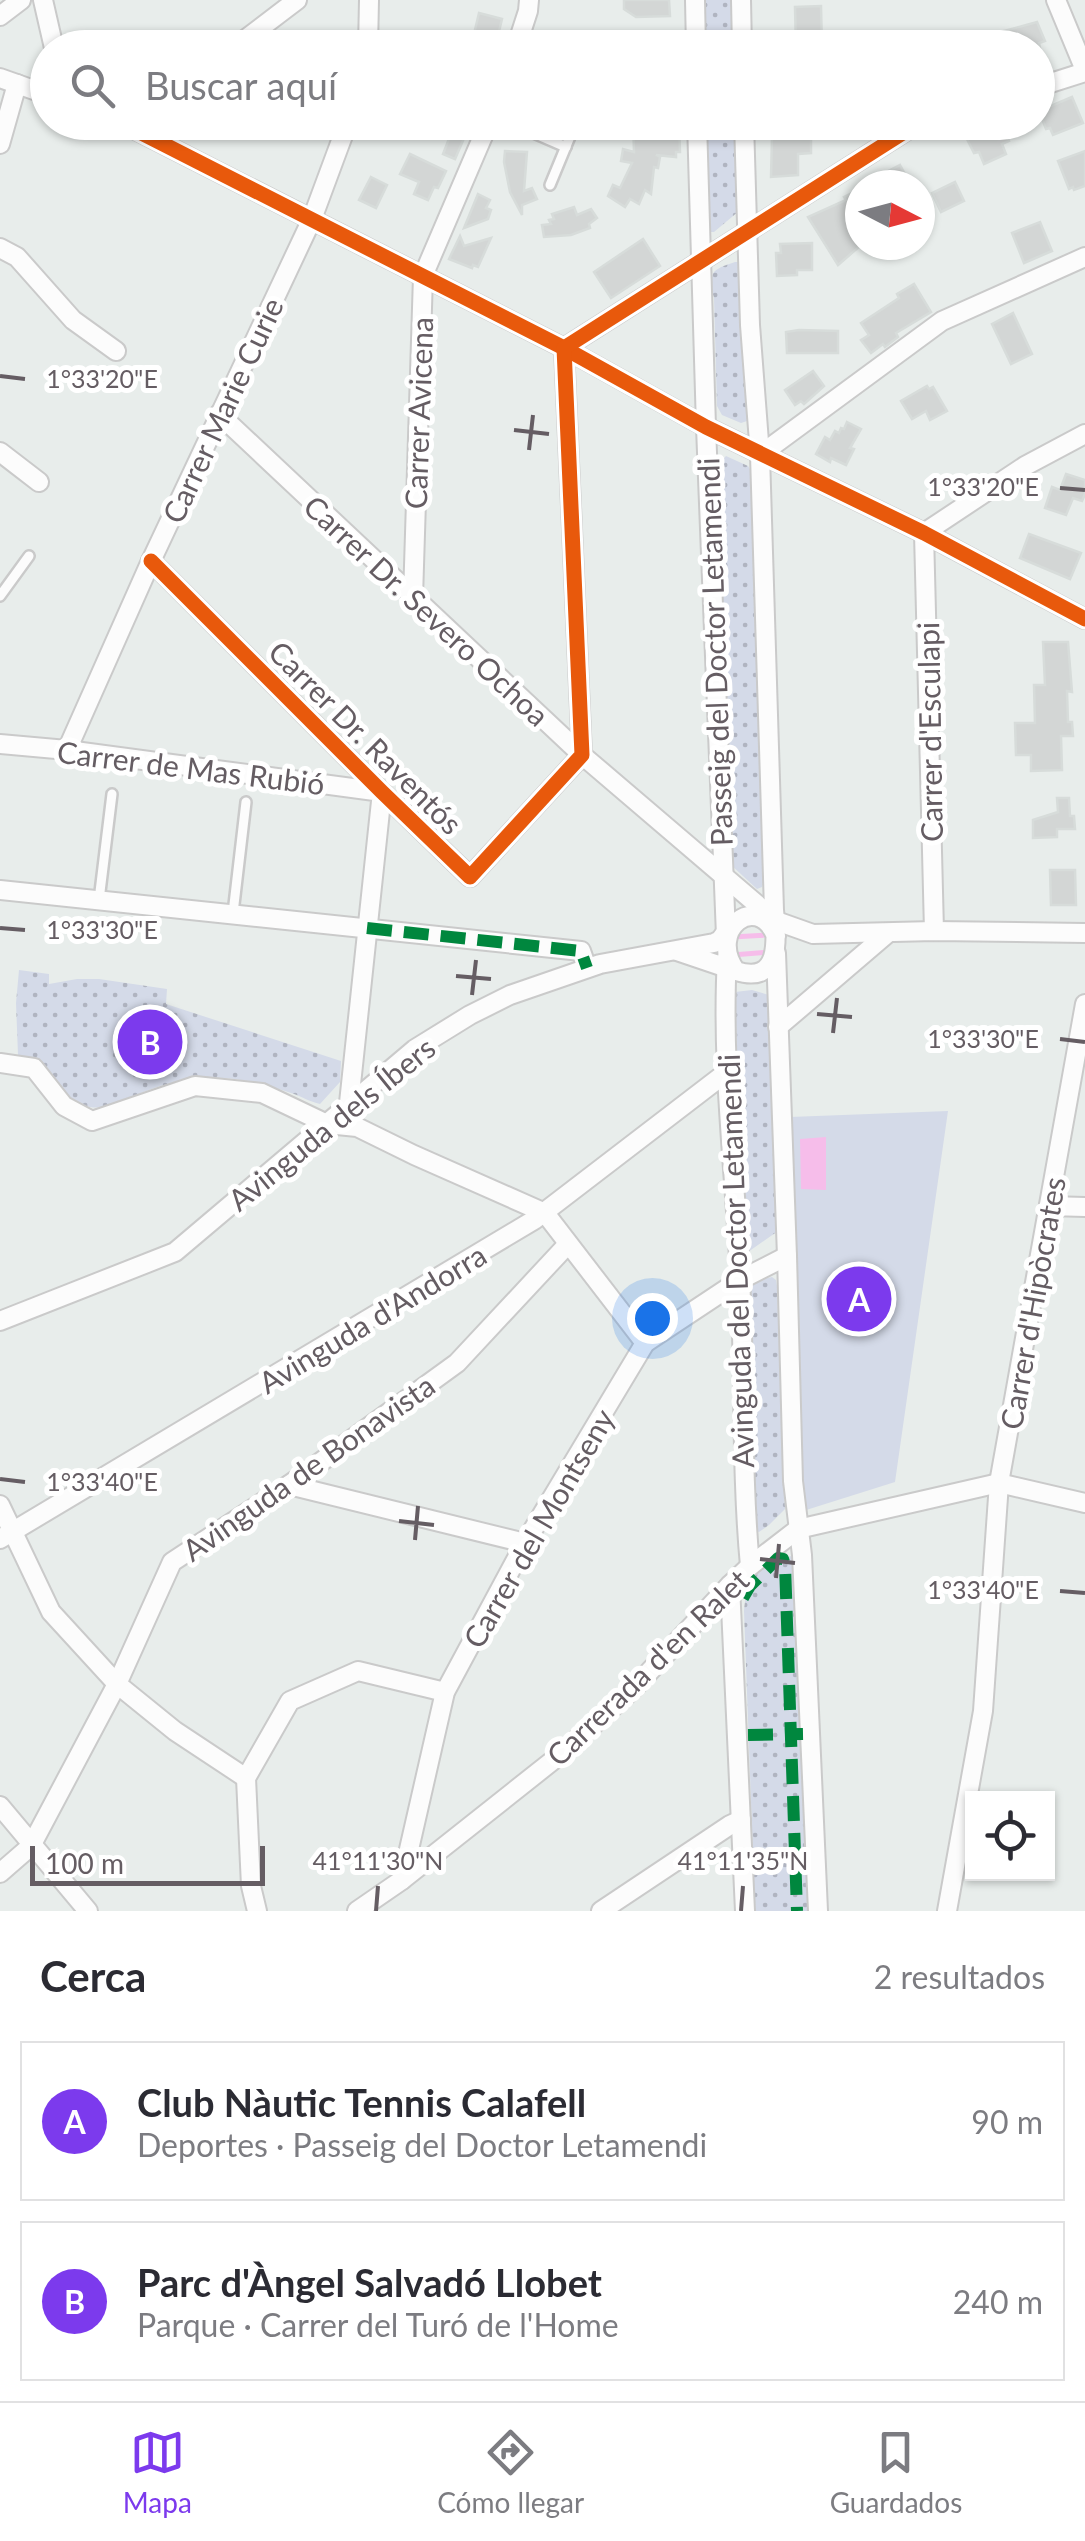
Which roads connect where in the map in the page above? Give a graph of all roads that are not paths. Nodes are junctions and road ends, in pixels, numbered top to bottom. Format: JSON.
{"nodes":[{"id":1,"x":22,"y":0,"type":"edge"},
{"id":2,"x":42,"y":0,"type":"edge"},
{"id":3,"x":297,"y":0,"type":"edge"},
{"id":4,"x":369,"y":0,"type":"edge"},
{"id":5,"x":529,"y":0,"type":"edge"},
{"id":6,"x":695,"y":0,"type":"edge"},
{"id":7,"x":741,"y":0,"type":"edge"},
{"id":8,"x":1056,"y":0,"type":"edge"},
{"id":9,"x":0,"y":16,"type":"edge"},
{"id":10,"x":50,"y":30,"type":"edge"},
{"id":11,"x":258,"y":30,"type":"edge"},
{"id":12,"x":368,"y":30,"type":"edge"},
{"id":13,"x":522,"y":30,"type":"edge"},
{"id":14,"x":696,"y":30,"type":"edge"},
{"id":15,"x":742,"y":30,"type":"edge"},
{"id":16,"x":1085,"y":71,"type":"edge"},
{"id":17,"x":8,"y":81,"type":"edge"},
{"id":18,"x":1055,"y":81,"type":"edge"},
{"id":19,"x":159,"y":140,"type":"edge"},
{"id":20,"x":341,"y":140,"type":"edge"},
{"id":21,"x":481,"y":140,"type":"edge"},
{"id":22,"x":550,"y":140,"type":"edge"},
{"id":23,"x":569,"y":140,"type":"edge"},
{"id":24,"x":697,"y":140,"type":"edge"},
{"id":25,"x":744,"y":140,"type":"edge"},
{"id":26,"x":892,"y":140,"type":"edge"},
{"id":27,"x":0,"y":144,"type":"edge"},
{"id":28,"x":566,"y":147,"type":"junction"},
{"id":29,"x":550,"y":185,"type":"dead end"},
{"id":30,"x":312,"y":219,"type":"junction"},
{"id":31,"x":746,"y":232,"type":"junction"},
{"id":32,"x":0,"y":248,"type":"edge"},
{"id":33,"x":1085,"y":257,"type":"edge"},
{"id":34,"x":700,"y":264,"type":"junction"},
{"id":35,"x":423,"y":276,"type":"junction"},
{"id":36,"x":564,"y":348,"type":"junction"},
{"id":37,"x":116,"y":351,"type":"dead end"},
{"id":38,"x":218,"y":414,"type":"junction"},
{"id":39,"x":706,"y":427,"type":"junction"},
{"id":40,"x":1085,"y":434,"type":"edge"},
{"id":41,"x":0,"y":452,"type":"edge"},
{"id":42,"x":760,"y":455,"type":"junction"},
{"id":43,"x":39,"y":482,"type":"dead end"},
{"id":44,"x":924,"y":532,"type":"junction"},
{"id":45,"x":30,"y":556,"type":"dead end"},
{"id":46,"x":150,"y":561,"type":"junction"},
{"id":47,"x":0,"y":596,"type":"edge"},
{"id":48,"x":413,"y":598,"type":"junction"},
{"id":49,"x":1085,"y":619,"type":"edge"},
{"id":50,"x":1085,"y":635,"type":"edge"},
{"id":51,"x":0,"y":744,"type":"edge"},
{"id":52,"x":66,"y":750,"type":"junction"},
{"id":53,"x":582,"y":755,"type":"junction"},
{"id":54,"x":382,"y":792,"type":"junction"},
{"id":55,"x":112,"y":794,"type":"dead end"},
{"id":56,"x":246,"y":802,"type":"dead end"},
{"id":57,"x":722,"y":873,"type":"junction"},
{"id":58,"x":0,"y":890,"type":"edge"},
{"id":59,"x":98,"y":900,"type":"junction"},
{"id":60,"x":233,"y":914,"type":"junction"},
{"id":61,"x":367,"y":928,"type":"junction"},
{"id":62,"x":934,"y":931,"type":"junction"},
{"id":63,"x":888,"y":933,"type":"junction"},
{"id":64,"x":812,"y":934,"type":"junction"},
{"id":65,"x":1085,"y":934,"type":"edge"},
{"id":66,"x":772,"y":939,"type":"junction"},
{"id":67,"x":729,"y":949,"type":"junction"},
{"id":68,"x":672,"y":950,"type":"junction"},
{"id":69,"x":587,"y":968,"type":"junction"},
{"id":70,"x":1085,"y":1004,"type":"edge"},
{"id":71,"x":778,"y":1027,"type":"junction"},
{"id":72,"x":0,"y":1063,"type":"edge"},
{"id":73,"x":727,"y":1072,"type":"junction"},
{"id":74,"x":349,"y":1103,"type":"junction"},
{"id":75,"x":327,"y":1124,"type":"junction"},
{"id":76,"x":1049,"y":1206,"type":"junction"},
{"id":77,"x":1085,"y":1207,"type":"edge"},
{"id":78,"x":544,"y":1213,"type":"junction"},
{"id":79,"x":568,"y":1244,"type":"junction"},
{"id":80,"x":788,"y":1256,"type":"junction"},
{"id":81,"x":740,"y":1280,"type":"junction"},
{"id":82,"x":0,"y":1322,"type":"edge"},
{"id":83,"x":645,"y":1343,"type":"junction"},
{"id":84,"x":1000,"y":1484,"type":"junction"},
{"id":85,"x":289,"y":1485,"type":"junction"},
{"id":86,"x":1085,"y":1503,"type":"edge"},
{"id":87,"x":0,"y":1505,"type":"edge"},
{"id":88,"x":798,"y":1529,"type":"junction"},
{"id":89,"x":7,"y":1536,"type":"edge"},
{"id":90,"x":525,"y":1543,"type":"junction"},
{"id":91,"x":750,"y":1566,"type":"junction"},
{"id":92,"x":730,"y":1585,"type":"junction"},
{"id":93,"x":117,"y":1684,"type":"junction"},
{"id":94,"x":445,"y":1692,"type":"junction"},
{"id":95,"x":246,"y":1778,"type":"junction"},
{"id":96,"x":0,"y":1806,"type":"edge"},
{"id":97,"x":742,"y":1820,"type":"junction"},
{"id":98,"x":31,"y":1846,"type":"junction"},
{"id":99,"x":0,"y":1873,"type":"edge"},
{"id":100,"x":402,"y":1880,"type":"junction"},
{"id":101,"x":88,"y":1911,"type":"edge"},
{"id":102,"x":257,"y":1911,"type":"edge"},
{"id":103,"x":357,"y":1911,"type":"edge"},
{"id":104,"x":601,"y":1911,"type":"edge"},
{"id":105,"x":746,"y":1911,"type":"edge"},
{"id":106,"x":818,"y":1911,"type":"edge"},
{"id":107,"x":946,"y":1911,"type":"edge"}],
"edges":[{"from":1,"to":9,"type":"street"},
{"from":2,"to":10,"type":"street"},
{"from":3,"to":11,"type":"street"},
{"from":4,"to":12,"type":"street"},
{"from":5,"to":13,"type":"street"},
{"from":6,"to":14,"type":"street"},
{"from":7,"to":15,"type":"street"},
{"from":8,"to":16,"type":"street"},
{"from":16,"to":18,"type":"street"},
{"from":17,"to":27,"type":"street"},
{"from":19,"to":30,"type":"street"},
{"from":20,"to":30,"type":"street","name":"Carrer Marie Curie"},
{"from":21,"to":35,"type":"street","name":"Carrer Avicena"},
{"from":22,"to":28,"type":"lane"},
{"from":23,"to":28,"type":"lane"},
{"from":24,"to":34,"type":"street","name":"Passeig del Doctor Letamendi"},
{"from":25,"to":31,"type":"street","name":"Passeig del Doctor Letamendi"},
{"from":26,"to":31,"type":"street"},
{"from":28,"to":29,"type":"lane"},
{"from":30,"to":35,"type":"street"},
{"from":30,"to":38,"type":"street","name":"Carrer Marie Curie"},
{"from":31,"to":34,"type":"street"},
{"from":31,"to":42,"type":"street","name":"Passeig del Doctor Letamendi"},
{"from":32,"to":37,"type":"street"},
{"from":33,"to":42,"type":"street"},
{"from":34,"to":36,"type":"street"},
{"from":34,"to":39,"type":"street","name":"Passeig del Doctor Letamendi"},
{"from":35,"to":36,"type":"street"},
{"from":35,"to":48,"type":"street","name":"Carrer Avicena"},
{"from":36,"to":39,"type":"street"},
{"from":36,"to":53,"type":"street"},
{"from":38,"to":46,"type":"street","name":"Carrer Marie Curie"},
{"from":38,"to":48,"type":"street","name":"Carrer Dr. Severo Ochoa"},
{"from":39,"to":42,"type":"street"},
{"from":39,"to":57,"type":"street","name":"Passeig del Doctor Letamendi"},
{"from":40,"to":44,"type":"street"},
{"from":41,"to":43,"type":"street"},
{"from":42,"to":44,"type":"street"},
{"from":42,"to":66,"type":"street","name":"Passeig del Doctor Letamendi"},
{"from":44,"to":49,"type":"street"},
{"from":44,"to":62,"type":"street","name":"Carrer d'Esculapi"},
{"from":45,"to":47,"type":"lane"},
{"from":46,"to":52,"type":"street","name":"Carrer Marie Curie"},
{"from":46,"to":54,"type":"street","name":"Carrer Dr. Raventós"},
{"from":48,"to":53,"type":"street","name":"Carrer Dr. Severo Ochoa"},
{"from":49,"to":50,"type":"street"},
{"from":51,"to":52,"type":"street","name":"Carrer de Mas Rubió"},
{"from":52,"to":54,"type":"street","name":"Carrer de Mas Rubió"},
{"from":53,"to":54,"type":"street","name":"Carrer Dr. Raventós"},
{"from":53,"to":57,"type":"street","name":"Carrer Dr. Severo Ochoa"},
{"from":54,"to":61,"type":"street"},
{"from":55,"to":59,"type":"lane"},
{"from":56,"to":60,"type":"lane"},
{"from":57,"to":66,"type":"street","name":"Carrer Dr. Severo Ochoa"},
{"from":57,"to":67,"type":"street","name":"Passeig del Doctor Letamendi"},
{"from":58,"to":59,"type":"street"},
{"from":59,"to":60,"type":"street"},
{"from":60,"to":61,"type":"street"},
{"from":61,"to":69,"type":"street"},
{"from":61,"to":74,"type":"street"},
{"from":62,"to":63,"type":"street"},
{"from":62,"to":65,"type":"street"},
{"from":63,"to":64,"type":"street"},
{"from":63,"to":71,"type":"street"},
{"from":64,"to":66,"type":"street"},
{"from":64,"to":66,"type":"street"},
{"from":66,"to":67,"type":"street"},
{"from":66,"to":67,"type":"street"},
{"from":66,"to":71,"type":"street","name":"Passeig del Doctor Letamendi"},
{"from":67,"to":68,"type":"street"},
{"from":67,"to":68,"type":"street","name":"Avinguda dels Íbers"},
{"from":67,"to":73,"type":"street","name":"Avinguda del Doctor Letamendi"},
{"from":68,"to":69,"type":"street","name":"Avinguda dels Íbers"},
{"from":69,"to":74,"type":"street","name":"Avinguda dels Íbers"},
{"from":70,"to":76,"type":"street","name":"Carrer d'Hipòcrates"},
{"from":71,"to":80,"type":"street","name":"Passeig del Doctor Letamendi"},
{"from":72,"to":75,"type":"street"},
{"from":73,"to":78,"type":"street","name":"Avinguda d'Andorra"},
{"from":73,"to":81,"type":"street","name":"Avinguda del Doctor Letamendi"},
{"from":74,"to":75,"type":"street","name":"Avinguda dels Íbers"},
{"from":75,"to":78,"type":"street"},
{"from":75,"to":82,"type":"street","name":"Avinguda dels Íbers"},
{"from":76,"to":77,"type":"street"},
{"from":76,"to":84,"type":"street","name":"Carrer d'Hipòcrates"},
{"from":78,"to":79,"type":"street"},
{"from":78,"to":89,"type":"street","name":"Avinguda d'Andorra"},
{"from":79,"to":83,"type":"street"},
{"from":79,"to":85,"type":"street","name":"Avinguda de Bonavista"},
{"from":80,"to":81,"type":"street","name":"Carrer del Montseny"},
{"from":80,"to":88,"type":"street","name":"Passeig del Doctor Letamendi"},
{"from":81,"to":83,"type":"street","name":"Carrer del Montseny"},
{"from":81,"to":91,"type":"street","name":"Avinguda del Doctor Letamendi"},
{"from":83,"to":90,"type":"street","name":"Carrer del Montseny"},
{"from":84,"to":86,"type":"street","name":"Carrerada d'en Ralet"},
{"from":84,"to":88,"type":"street","name":"Carrerada d'en Ralet"},
{"from":84,"to":107,"type":"street","name":"Carrer d'Hipòcrates"},
{"from":85,"to":90,"type":"street"},
{"from":85,"to":93,"type":"street","name":"Avinguda de Bonavista"},
{"from":87,"to":89,"type":"street"},
{"from":88,"to":91,"type":"street","name":"Carrerada d'en Ralet"},
{"from":88,"to":106,"type":"street","name":"Passeig del Doctor Letamendi"},
{"from":89,"to":93,"type":"street"},
{"from":90,"to":94,"type":"street","name":"Carrer del Montseny"},
{"from":91,"to":92,"type":"street","name":"Carrerada d'en Ralet"},
{"from":92,"to":97,"type":"street"},
{"from":92,"to":100,"type":"street","name":"Carrerada d'en Ralet"},
{"from":93,"to":95,"type":"street"},
{"from":93,"to":98,"type":"street","name":"Avinguda de Bonavista"},
{"from":94,"to":95,"type":"street"},
{"from":94,"to":100,"type":"street","name":"Carrer del Montseny"},
{"from":95,"to":102,"type":"street"},
{"from":96,"to":98,"type":"street"},
{"from":97,"to":104,"type":"street"},
{"from":97,"to":105,"type":"street"},
{"from":98,"to":99,"type":"street","name":"Avinguda de Bonavista"},
{"from":98,"to":101,"type":"street"},
{"from":100,"to":103,"type":"street","name":"Carrerada d'en Ralet"}]}
